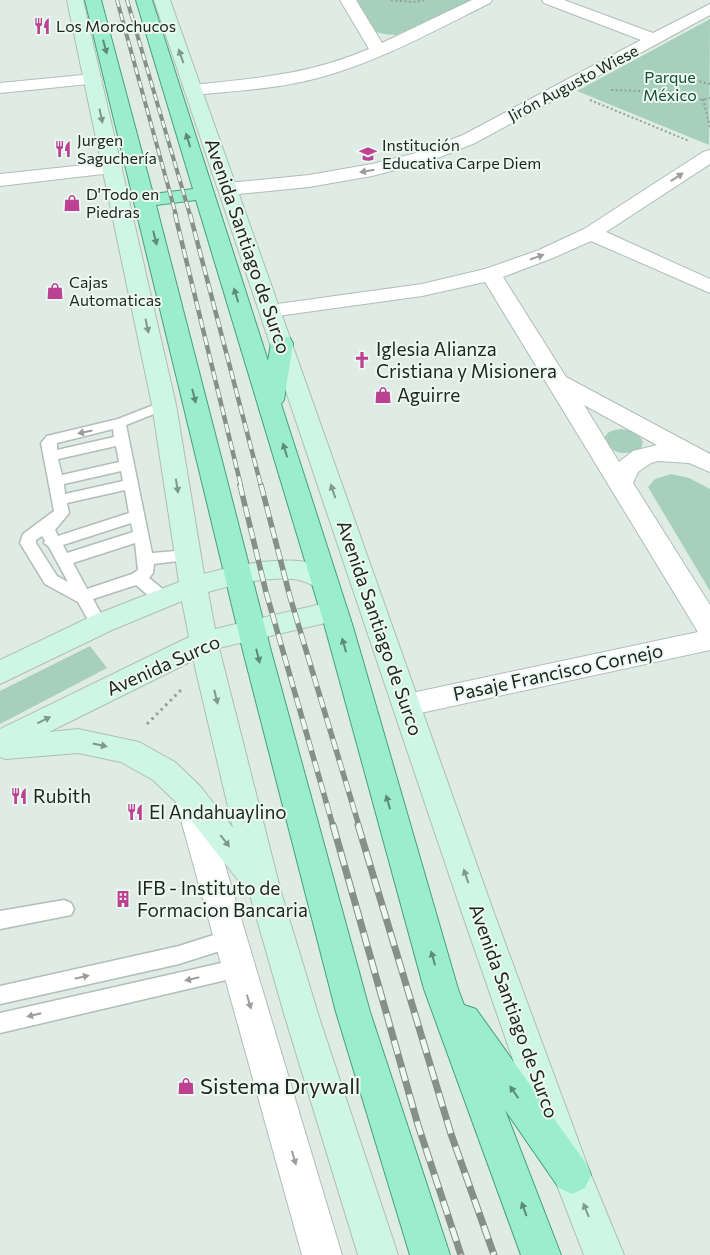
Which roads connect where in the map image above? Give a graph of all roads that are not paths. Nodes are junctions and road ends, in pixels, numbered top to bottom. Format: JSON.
{"nodes":[{"id":1,"x":75,"y":0,"type":"edge"},
{"id":2,"x":93,"y":0,"type":"edge"},
{"id":3,"x":144,"y":0,"type":"edge"},
{"id":4,"x":162,"y":0,"type":"edge"},
{"id":5,"x":348,"y":0,"type":"edge"},
{"id":6,"x":484,"y":0,"type":"edge"},
{"id":7,"x":550,"y":0,"type":"edge"},
{"id":8,"x":710,"y":9,"type":"edge"},
{"id":9,"x":654,"y":40,"type":"junction"},
{"id":10,"x":379,"y":51,"type":"junction"},
{"id":11,"x":93,"y":79,"type":"junction"},
{"id":12,"x":0,"y":88,"type":"edge"},
{"id":13,"x":193,"y":90,"type":"junction"},
{"id":14,"x":710,"y":156,"type":"edge"},
{"id":15,"x":113,"y":168,"type":"junction"},
{"id":16,"x":0,"y":180,"type":"edge"},
{"id":17,"x":216,"y":191,"type":"junction"},
{"id":18,"x":145,"y":200,"type":"junction"},
{"id":19,"x":590,"y":233,"type":"junction"},
{"id":20,"x":491,"y":274,"type":"junction"},
{"id":21,"x":710,"y":286,"type":"edge"},
{"id":22,"x":270,"y":311,"type":"junction"},
{"id":23,"x":282,"y":344,"type":"junction"},
{"id":24,"x":555,"y":379,"type":"junction"},
{"id":25,"x":271,"y":404,"type":"junction"},
{"id":26,"x":164,"y":405,"type":"junction"},
{"id":27,"x":119,"y":424,"type":"junction"},
{"id":28,"x":122,"y":440,"type":"junction"},
{"id":29,"x":50,"y":456,"type":"junction"},
{"id":30,"x":703,"y":460,"type":"edge"},
{"id":31,"x":127,"y":465,"type":"junction"},
{"id":32,"x":55,"y":481,"type":"junction"},
{"id":33,"x":131,"y":484,"type":"junction"},
{"id":34,"x":620,"y":484,"type":"junction"},
{"id":35,"x":59,"y":500,"type":"junction"},
{"id":36,"x":137,"y":516,"type":"junction"},
{"id":37,"x":48,"y":524,"type":"junction"},
{"id":38,"x":140,"y":535,"type":"junction"},
{"id":39,"x":52,"y":543,"type":"junction"},
{"id":40,"x":188,"y":555,"type":"junction"},
{"id":41,"x":146,"y":559,"type":"junction"},
{"id":42,"x":64,"y":560,"type":"junction"},
{"id":43,"x":238,"y":576,"type":"junction"},
{"id":44,"x":138,"y":578,"type":"junction"},
{"id":45,"x":324,"y":580,"type":"junction"},
{"id":46,"x":193,"y":587,"type":"junction"},
{"id":47,"x":82,"y":597,"type":"junction"},
{"id":48,"x":163,"y":598,"type":"junction"},
{"id":49,"x":334,"y":611,"type":"junction"},
{"id":50,"x":99,"y":625,"type":"junction"},
{"id":51,"x":710,"y":628,"type":"edge"},
{"id":52,"x":252,"y":629,"type":"junction"},
{"id":53,"x":710,"y":640,"type":"edge"},
{"id":54,"x":205,"y":642,"type":"junction"},
{"id":55,"x":0,"y":673,"type":"edge"},
{"id":56,"x":407,"y":705,"type":"junction"},
{"id":57,"x":0,"y":742,"type":"edge"},
{"id":58,"x":0,"y":748,"type":"edge"},
{"id":59,"x":189,"y":795,"type":"junction"},
{"id":60,"x":265,"y":892,"type":"junction"},
{"id":61,"x":64,"y":909,"type":"dead end"},
{"id":62,"x":0,"y":920,"type":"edge"},
{"id":63,"x":234,"y":954,"type":"junction"},
{"id":64,"x":442,"y":989,"type":"junction"},
{"id":65,"x":0,"y":995,"type":"edge"},
{"id":66,"x":0,"y":1023,"type":"edge"},
{"id":67,"x":572,"y":1175,"type":"junction"},
{"id":68,"x":322,"y":1255,"type":"edge"},
{"id":69,"x":378,"y":1255,"type":"edge"},
{"id":70,"x":430,"y":1255,"type":"edge"},
{"id":71,"x":540,"y":1255,"type":"edge"},
{"id":72,"x":604,"y":1255,"type":"edge"}],
"edges":[{"from":1,"to":11,"type":"main road"},
{"from":2,"to":18,"type":"main road","one_way":true},
{"from":17,"to":3,"type":"main road","name":"Avenida Santiago de Surco","one_way":true},
{"from":13,"to":4,"type":"main road","name":"Avenida Santiago de Surco","one_way":true},
{"from":5,"to":10,"type":"street"},
{"from":6,"to":10,"type":"street"},
{"from":7,"to":9,"type":"street"},
{"from":8,"to":9,"type":"street","name":"Jirón Augusto Wiese"},
{"from":9,"to":17,"type":"street","name":"Jirón Augusto Wiese","one_way":true},
{"from":10,"to":13,"type":"street"},
{"from":11,"to":12,"type":"street"},
{"from":11,"to":15,"type":"main road","one_way":true},
{"from":13,"to":17,"type":"main road","name":"Avenida Santiago de Surco"},
{"from":19,"to":14,"type":"street","one_way":true},
{"from":15,"to":16,"type":"street"},
{"from":15,"to":26,"type":"main road","one_way":true},
{"from":17,"to":18,"type":"main road"},
{"from":17,"to":22,"type":"main road","name":"Avenida Santiago de Surco"},
{"from":25,"to":17,"type":"main road","name":"Avenida Santiago de Surco","one_way":true},
{"from":18,"to":43,"type":"main road","one_way":true},
{"from":20,"to":19,"type":"street","one_way":true},
{"from":19,"to":21,"type":"street"},
{"from":20,"to":22,"type":"street"},
{"from":20,"to":24,"type":"street"},
{"from":22,"to":23,"type":"main road","name":"Avenida Santiago de Surco"},
{"from":23,"to":25,"type":"main road"},
{"from":56,"to":23,"type":"main road","name":"Avenida Santiago de Surco","one_way":true},
{"from":24,"to":30,"type":"street"},
{"from":24,"to":34,"type":"street"},
{"from":45,"to":25,"type":"main road","name":"Avenida Santiago de Surco","one_way":true},
{"from":26,"to":27,"type":"lane"},
{"from":26,"to":40,"type":"main road","one_way":true},
{"from":27,"to":28,"type":"lane"},
{"from":27,"to":29,"type":"lane","one_way":true},
{"from":28,"to":29,"type":"lane"},
{"from":28,"to":31,"type":"lane"},
{"from":29,"to":32,"type":"lane"},
{"from":30,"to":34,"type":"street"},
{"from":31,"to":32,"type":"lane"},
{"from":31,"to":33,"type":"lane"},
{"from":32,"to":35,"type":"lane"},
{"from":33,"to":35,"type":"lane"},
{"from":33,"to":36,"type":"lane"},
{"from":34,"to":51,"type":"street"},
{"from":35,"to":37,"type":"lane"},
{"from":36,"to":38,"type":"lane"},
{"from":36,"to":39,"type":"lane"},
{"from":37,"to":39,"type":"lane"},
{"from":37,"to":47,"type":"lane"},
{"from":38,"to":41,"type":"lane"},
{"from":38,"to":42,"type":"lane"},
{"from":39,"to":42,"type":"lane"},
{"from":40,"to":41,"type":"lane"},
{"from":40,"to":46,"type":"main road"},
{"from":41,"to":44,"type":"lane"},
{"from":42,"to":47,"type":"lane"},
{"from":43,"to":45,"type":"main road"},
{"from":43,"to":46,"type":"main road"},
{"from":43,"to":52,"type":"main road"},
{"from":44,"to":47,"type":"lane"},
{"from":44,"to":48,"type":"lane"},
{"from":45,"to":49,"type":"main road","name":"Avenida Santiago de Surco"},
{"from":46,"to":48,"type":"main road"},
{"from":46,"to":54,"type":"main road"},
{"from":47,"to":50,"type":"lane"},
{"from":48,"to":50,"type":"main road"},
{"from":49,"to":52,"type":"main road","name":"Avenida Surco"},
{"from":64,"to":49,"type":"main road","name":"Avenida Santiago de Surco","one_way":true},
{"from":50,"to":55,"type":"main road"},
{"from":52,"to":54,"type":"main road","name":"Avenida Surco"},
{"from":52,"to":70,"type":"main road","one_way":true},
{"from":53,"to":56,"type":"street","name":"Pasaje Francisco Cornejo"},
{"from":57,"to":54,"type":"main road","name":"Avenida Surco","one_way":true},
{"from":54,"to":60,"type":"main road","one_way":true},
{"from":67,"to":56,"type":"main road","name":"Avenida Santiago de Surco","one_way":true},
{"from":58,"to":59,"type":"main road","one_way":true},
{"from":59,"to":60,"type":"main road","one_way":true},
{"from":59,"to":63,"type":"street"},
{"from":60,"to":69,"type":"main road"},
{"from":61,"to":62,"type":"lane"},
{"from":65,"to":63,"type":"lane","one_way":true},
{"from":63,"to":66,"type":"lane","one_way":true},
{"from":63,"to":68,"type":"street","one_way":true},
{"from":67,"to":64,"type":"main road","one_way":true},
{"from":71,"to":64,"type":"main road","name":"Avenida Santiago de Surco","one_way":true},
{"from":72,"to":67,"type":"main road","name":"Avenida Santiago de Surco","one_way":true}]}
